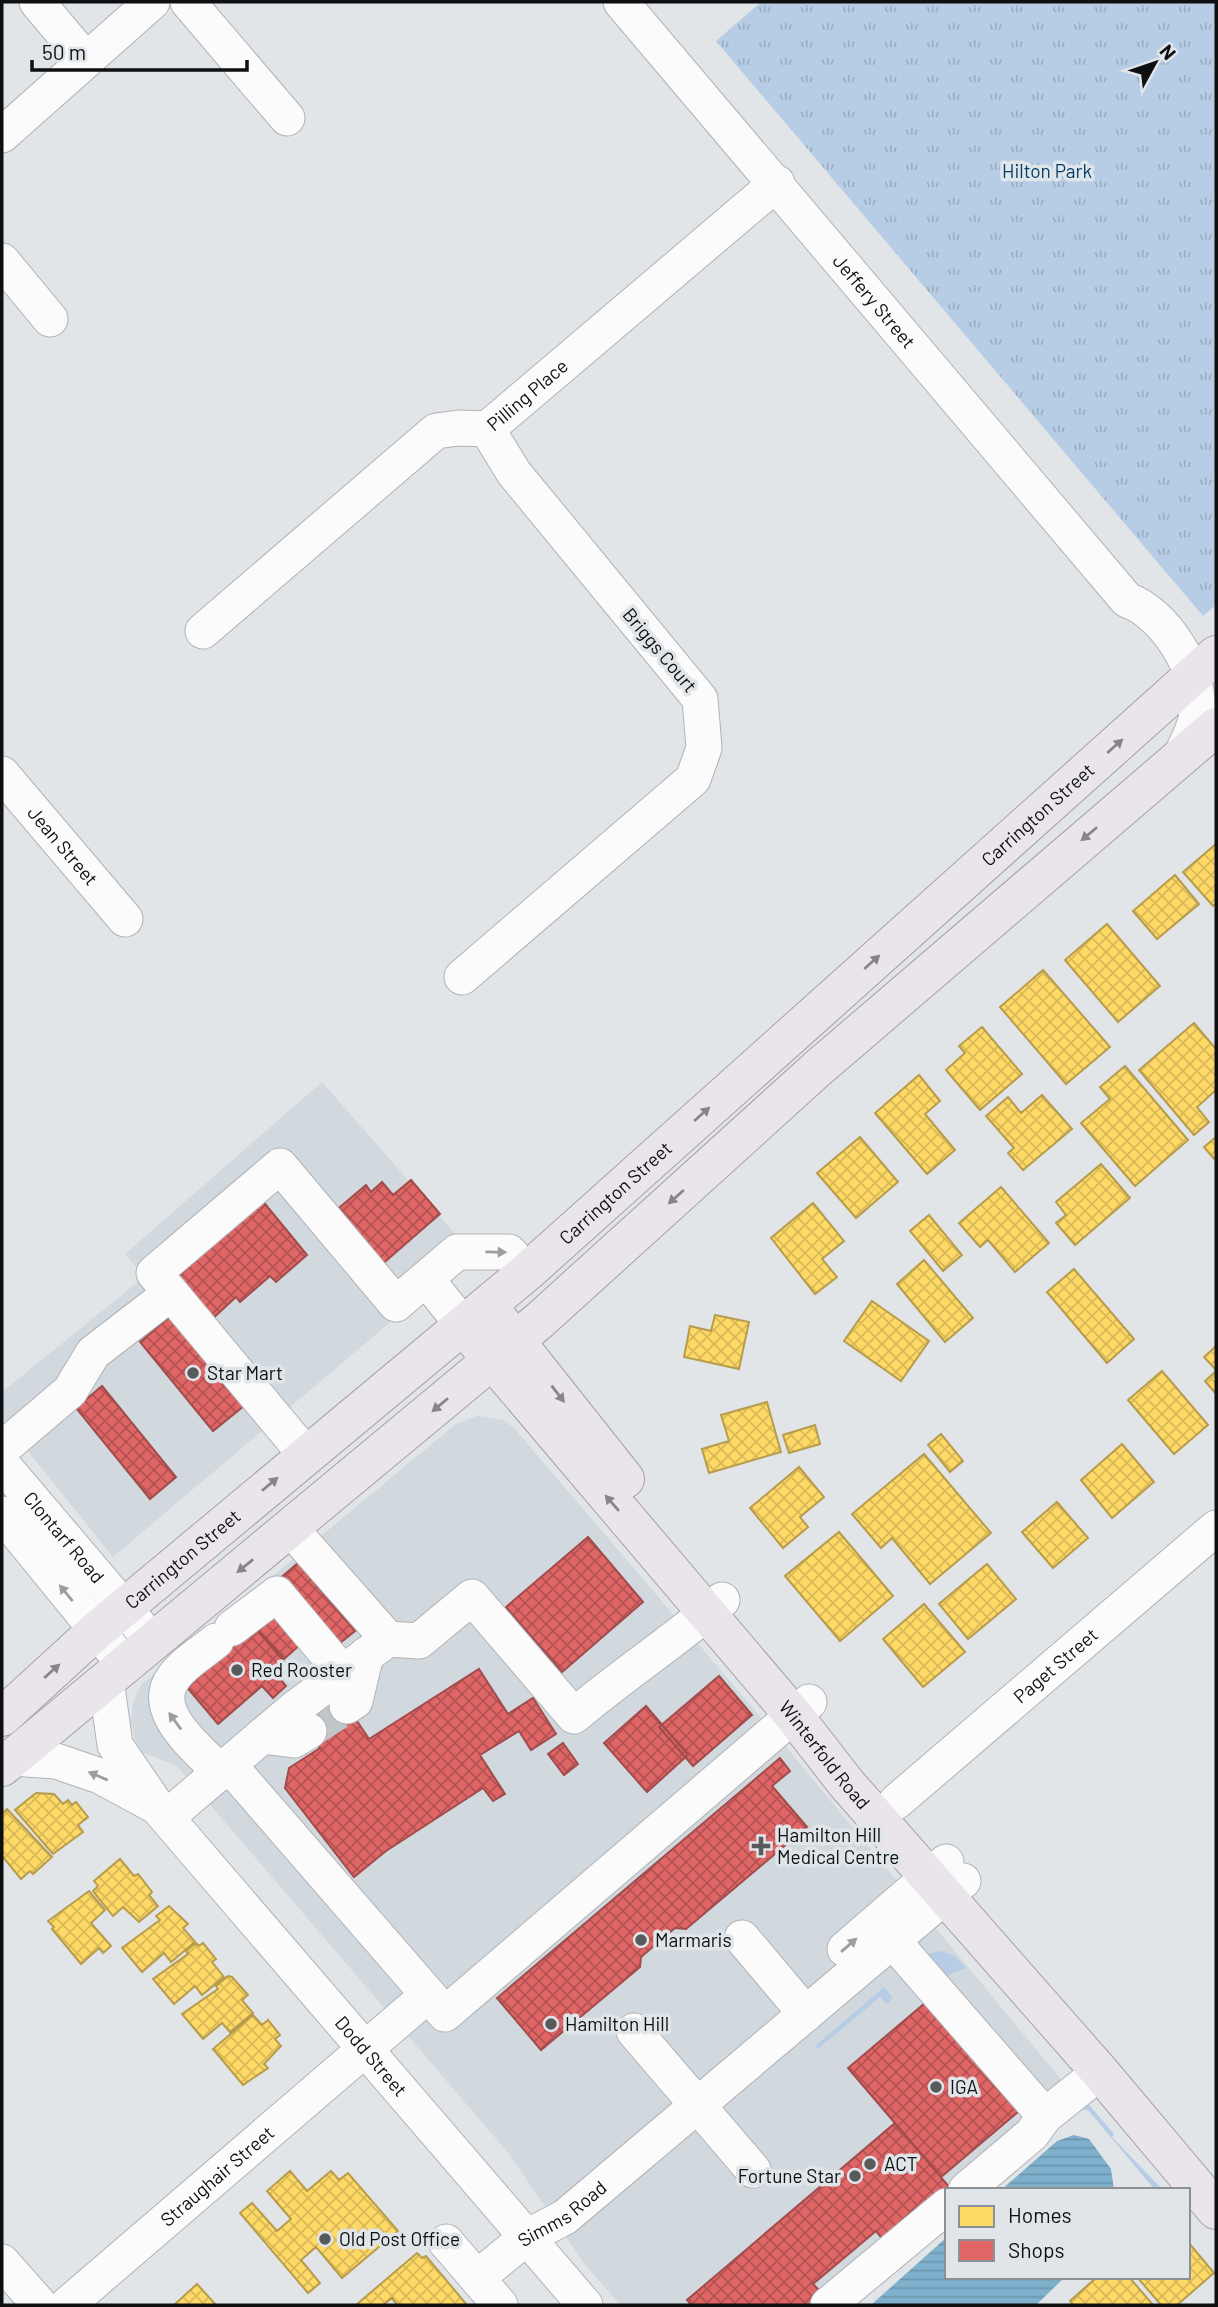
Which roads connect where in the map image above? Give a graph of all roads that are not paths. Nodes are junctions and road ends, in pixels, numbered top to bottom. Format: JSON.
{"nodes":[{"id":1,"x":37,"y":2,"type":"edge"},
{"id":2,"x":152,"y":2,"type":"edge"},
{"id":3,"x":188,"y":2,"type":"edge"},
{"id":4,"x":621,"y":2,"type":"edge"},
{"id":5,"x":85,"y":60,"type":"junction"},
{"id":6,"x":287,"y":118,"type":"dead end"},
{"id":7,"x":2,"y":135,"type":"edge"},
{"id":8,"x":777,"y":183,"type":"junction"},
{"id":9,"x":2,"y":261,"type":"edge"},
{"id":10,"x":50,"y":319,"type":"dead end"},
{"id":11,"x":487,"y":429,"type":"junction"},
{"id":12,"x":203,"y":631,"type":"dead end"},
{"id":13,"x":1208,"y":671,"type":"edge"},
{"id":14,"x":1216,"y":727,"type":"edge"},
{"id":15,"x":1180,"y":757,"type":"junction"},
{"id":16,"x":2,"y":774,"type":"edge"},
{"id":17,"x":125,"y":919,"type":"dead end"},
{"id":18,"x":461,"y":976,"type":"dead end"},
{"id":19,"x":527,"y":1272,"type":"junction"},
{"id":20,"x":426,"y":1279,"type":"junction"},
{"id":21,"x":171,"y":1293,"type":"junction"},
{"id":22,"x":475,"y":1316,"type":"junction"},
{"id":23,"x":504,"y":1351,"type":"junction"},
{"id":24,"x":2,"y":1449,"type":"edge"},
{"id":25,"x":306,"y":1455,"type":"junction"},
{"id":26,"x":2,"y":1464,"type":"edge"},
{"id":27,"x":2,"y":1514,"type":"edge"},
{"id":28,"x":290,"y":1528,"type":"junction"},
{"id":29,"x":1216,"y":1528,"type":"edge"},
{"id":30,"x":714,"y":1606,"type":"junction"},
{"id":31,"x":110,"y":1619,"type":"junction"},
{"id":32,"x":128,"y":1662,"type":"junction"},
{"id":33,"x":361,"y":1668,"type":"junction"},
{"id":34,"x":802,"y":1709,"type":"junction"},
{"id":35,"x":2,"y":1717,"type":"edge"},
{"id":36,"x":309,"y":1731,"type":"tunnel mouth"},
{"id":37,"x":262,"y":1737,"type":"junction"},
{"id":38,"x":7,"y":1762,"type":"edge"},
{"id":39,"x":224,"y":1769,"type":"junction"},
{"id":40,"x":896,"y":1802,"type":"junction"},
{"id":41,"x":163,"y":1812,"type":"junction"},
{"id":42,"x":945,"y":1880,"type":"junction"},
{"id":43,"x":742,"y":1938,"type":"dead end"},
{"id":44,"x":892,"y":1940,"type":"junction"},
{"id":45,"x":428,"y":1995,"type":"junction"},
{"id":46,"x":799,"y":2005,"type":"junction"},
{"id":47,"x":634,"y":2031,"type":"dead end"},
{"id":48,"x":368,"y":2049,"type":"junction"},
{"id":49,"x":1100,"y":2072,"type":"junction"},
{"id":50,"x":690,"y":2097,"type":"junction"},
{"id":51,"x":1045,"y":2116,"type":"junction"},
{"id":52,"x":753,"y":2170,"type":"dead end"},
{"id":53,"x":1216,"y":2177,"type":"edge"},
{"id":54,"x":968,"y":2188,"type":"edge"},
{"id":55,"x":945,"y":2208,"type":"edge"},
{"id":56,"x":1216,"y":2210,"type":"edge"},
{"id":57,"x":527,"y":2236,"type":"junction"},
{"id":58,"x":446,"y":2242,"type":"dead end"},
{"id":59,"x":2,"y":2262,"type":"edge"},
{"id":60,"x":477,"y":2278,"type":"junction"},
{"id":61,"x":40,"y":2305,"type":"edge"},
{"id":62,"x":67,"y":2305,"type":"edge"},
{"id":63,"x":500,"y":2305,"type":"edge"},
{"id":64,"x":585,"y":2305,"type":"edge"},
{"id":65,"x":828,"y":2305,"type":"edge"}],
"edges":[{"from":1,"to":5,"type":"street"},
{"from":2,"to":5,"type":"street"},
{"from":3,"to":6,"type":"street"},
{"from":4,"to":8,"type":"street","name":"Jeffery Street"},
{"from":5,"to":7,"type":"street"},
{"from":8,"to":11,"type":"street","name":"Pilling Place"},
{"from":8,"to":13,"type":"street","name":"Jeffery Street"},
{"from":9,"to":10,"type":"street"},
{"from":11,"to":12,"type":"street","name":"Pilling Place"},
{"from":11,"to":18,"type":"street","name":"Briggs Court"},
{"from":13,"to":15,"type":"street","name":"Jeffery Street"},
{"from":19,"to":13,"type":"main road","name":"Carrington Street","one_way":true},
{"from":14,"to":15,"type":"main road"},
{"from":15,"to":23,"type":"main road","one_way":true},
{"from":16,"to":17,"type":"street","name":"Jean Street"},
{"from":20,"to":19,"type":"street","one_way":true},
{"from":19,"to":22,"type":"main road","name":"Carrington Street"},
{"from":20,"to":21,"type":"street"},
{"from":20,"to":22,"type":"street"},
{"from":21,"to":24,"type":"street"},
{"from":21,"to":25,"type":"street"},
{"from":22,"to":23,"type":"main road","name":"Winterfold Road"},
{"from":22,"to":25,"type":"main road","name":"Carrington Street"},
{"from":23,"to":28,"type":"main road","one_way":true},
{"from":23,"to":30,"type":"main road","name":"Winterfold Road"},
{"from":31,"to":25,"type":"main road","name":"Carrington Street","one_way":true},
{"from":26,"to":31,"type":"street","name":"Clontarf Road"},
{"from":31,"to":27,"type":"street","name":"Clontarf Road","one_way":true},
{"from":28,"to":32,"type":"main road","one_way":true},
{"from":28,"to":33,"type":"street"},
{"from":29,"to":40,"type":"street","name":"Paget Street"},
{"from":30,"to":33,"type":"street"},
{"from":30,"to":34,"type":"main road","name":"Winterfold Road"},
{"from":31,"to":32,"type":"street","name":"Clontarf Road"},
{"from":35,"to":31,"type":"main road","name":"Carrington Street","one_way":true},
{"from":32,"to":38,"type":"main road"},
{"from":32,"to":41,"type":"street","name":"Dodd Street"},
{"from":33,"to":37,"type":"street"},
{"from":39,"to":33,"type":"street","one_way":true},
{"from":34,"to":40,"type":"main road","name":"Winterfold Road"},
{"from":34,"to":42,"type":"main road","name":"Winterfold Road"},
{"from":34,"to":45,"type":"street"},
{"from":36,"to":37,"type":"street"},
{"from":37,"to":39,"type":"street"},
{"from":41,"to":38,"type":"street","name":"Dodd Street","one_way":true},
{"from":39,"to":41,"type":"street"},
{"from":39,"to":45,"type":"street"},
{"from":40,"to":42,"type":"main road","name":"Winterfold Road"},
{"from":41,"to":48,"type":"street","name":"Dodd Street"},
{"from":42,"to":44,"type":"street","name":"Simms Road"},
{"from":46,"to":42,"type":"street","name":"Simms Road","one_way":true},
{"from":42,"to":49,"type":"main road","name":"Winterfold Road"},
{"from":42,"to":53,"type":"main road","name":"Winterfold Road"},
{"from":43,"to":46,"type":"street"},
{"from":44,"to":46,"type":"street","name":"Simms Road"},
{"from":44,"to":51,"type":"street"},
{"from":45,"to":48,"type":"street","name":"Straughair Street"},
{"from":46,"to":50,"type":"street","name":"Simms Road"},
{"from":47,"to":50,"type":"street"},
{"from":48,"to":57,"type":"street","name":"Dodd Street"},
{"from":48,"to":62,"type":"street","name":"Straughair Street"},
{"from":49,"to":51,"type":"street"},
{"from":49,"to":56,"type":"main road","name":"Winterfold Road"},
{"from":50,"to":52,"type":"street"},
{"from":50,"to":57,"type":"street","name":"Simms Road"},
{"from":51,"to":54,"type":"street"},
{"from":55,"to":65,"type":"street"},
{"from":57,"to":60,"type":"street","name":"Simms Road"},
{"from":57,"to":64,"type":"street","name":"Dodd Street"},
{"from":58,"to":60,"type":"street"},
{"from":59,"to":61,"type":"street"},
{"from":60,"to":63,"type":"street"}]}
